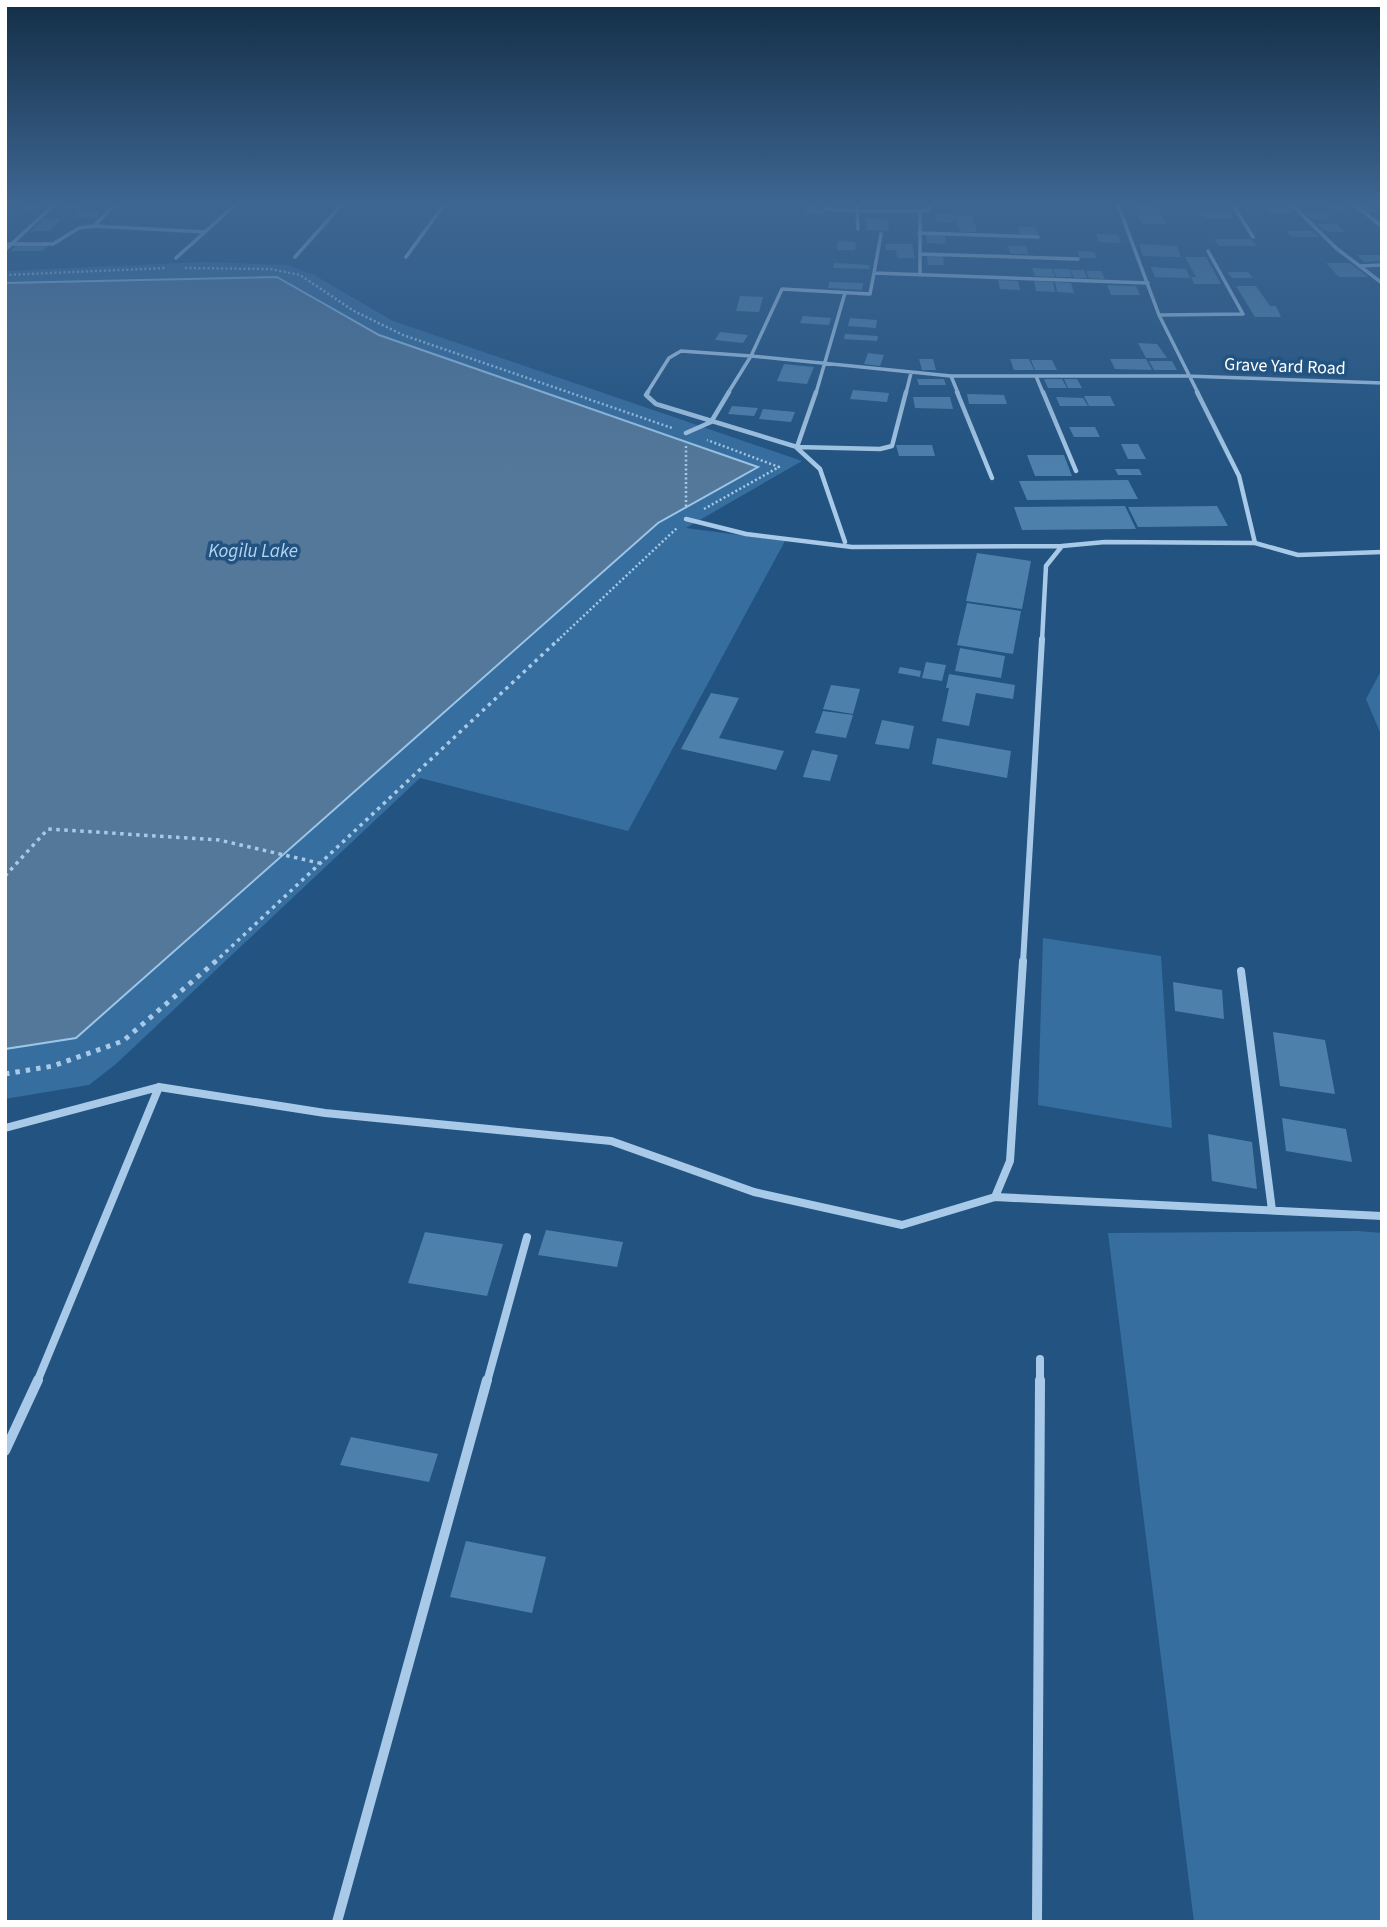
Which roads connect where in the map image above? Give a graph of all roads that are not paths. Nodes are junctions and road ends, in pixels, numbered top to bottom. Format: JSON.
{"nodes":[{"id":1,"x":781,"y":292,"type":"edge"},
{"id":2,"x":828,"y":292,"type":"edge"},
{"id":3,"x":871,"y":292,"type":"edge"},
{"id":4,"x":1151,"y":292,"type":"edge"},
{"id":5,"x":1231,"y":292,"type":"edge"},
{"id":6,"x":845,"y":293,"type":"junction"},
{"id":7,"x":1159,"y":315,"type":"junction"},
{"id":8,"x":751,"y":356,"type":"junction"},
{"id":9,"x":826,"y":364,"type":"junction"},
{"id":10,"x":911,"y":373,"type":"junction"},
{"id":11,"x":951,"y":376,"type":"junction"},
{"id":12,"x":1036,"y":376,"type":"junction"},
{"id":13,"x":1187,"y":376,"type":"junction"},
{"id":14,"x":1382,"y":383,"type":"edge"},
{"id":15,"x":711,"y":422,"type":"junction"},
{"id":16,"x":686,"y":433,"type":"road end"},
{"id":17,"x":797,"y":447,"type":"junction"},
{"id":18,"x":1076,"y":471,"type":"dead end"},
{"id":19,"x":992,"y":478,"type":"dead end"},
{"id":20,"x":687,"y":519,"type":"road end"},
{"id":21,"x":845,"y":542,"type":"dead end"},
{"id":22,"x":1255,"y":543,"type":"junction"},
{"id":23,"x":1062,"y":546,"type":"junction"},
{"id":24,"x":1382,"y":552,"type":"edge"},
{"id":25,"x":1241,"y":971,"type":"dead end"},
{"id":26,"x":159,"y":1087,"type":"junction"},
{"id":27,"x":5,"y":1128,"type":"edge"},
{"id":28,"x":995,"y":1197,"type":"junction"},
{"id":29,"x":1272,"y":1210,"type":"junction"},
{"id":30,"x":1382,"y":1216,"type":"edge"},
{"id":31,"x":527,"y":1237,"type":"dead end"},
{"id":32,"x":1040,"y":1359,"type":"dead end"},
{"id":33,"x":5,"y":1451,"type":"edge"},
{"id":34,"x":337,"y":1922,"type":"edge"},
{"id":35,"x":1037,"y":1922,"type":"edge"}],
"edges":[{"from":1,"to":8,"type":"street"},
{"from":2,"to":6,"type":"street"},
{"from":3,"to":6,"type":"street"},
{"from":4,"to":7,"type":"street"},
{"from":5,"to":7,"type":"street"},
{"from":6,"to":9,"type":"street"},
{"from":7,"to":13,"type":"street"},
{"from":8,"to":9,"type":"street","name":"Grave Yard Road"},
{"from":8,"to":15,"type":"street"},
{"from":8,"to":15,"type":"street","name":"Grave Yard Road"},
{"from":9,"to":10,"type":"street","name":"Grave Yard Road"},
{"from":9,"to":17,"type":"street"},
{"from":10,"to":11,"type":"street","name":"Grave Yard Road"},
{"from":10,"to":17,"type":"street"},
{"from":11,"to":12,"type":"street","name":"Grave Yard Road"},
{"from":11,"to":19,"type":"street"},
{"from":12,"to":13,"type":"street","name":"Grave Yard Road"},
{"from":12,"to":18,"type":"street"},
{"from":13,"to":14,"type":"street","name":"Grave Yard Road"},
{"from":13,"to":22,"type":"street"},
{"from":15,"to":16,"type":"street"},
{"from":15,"to":17,"type":"street"},
{"from":17,"to":21,"type":"street"},
{"from":20,"to":23,"type":"street"},
{"from":22,"to":23,"type":"street"},
{"from":22,"to":24,"type":"street"},
{"from":23,"to":28,"type":"street"},
{"from":25,"to":29,"type":"street"},
{"from":26,"to":27,"type":"street"},
{"from":26,"to":28,"type":"street"},
{"from":26,"to":33,"type":"street"},
{"from":28,"to":29,"type":"street"},
{"from":29,"to":30,"type":"street"},
{"from":31,"to":34,"type":"street"},
{"from":32,"to":35,"type":"street"}]}
